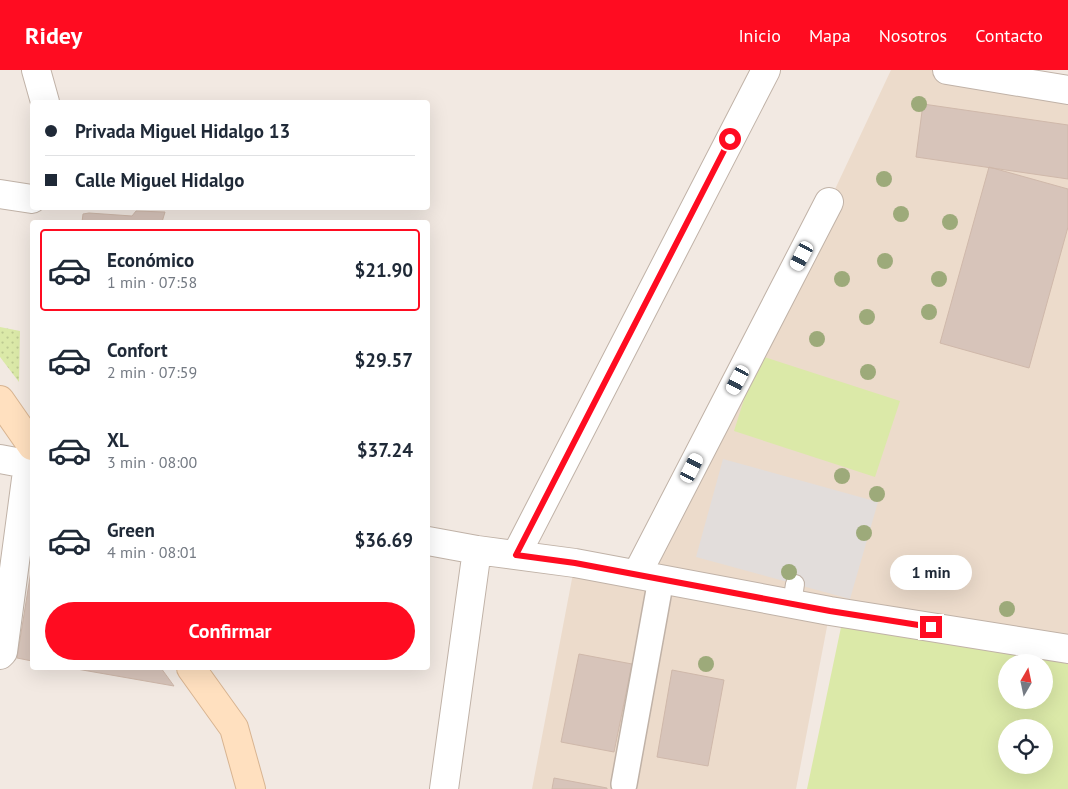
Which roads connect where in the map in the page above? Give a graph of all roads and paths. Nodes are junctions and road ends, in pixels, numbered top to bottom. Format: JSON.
{"nodes":[{"id":1,"x":36,"y":70,"type":"edge"},
{"id":2,"x":766,"y":70,"type":"edge"},
{"id":3,"x":947,"y":70,"type":"edge"},
{"id":4,"x":1068,"y":90,"type":"edge"},
{"id":5,"x":44,"y":100,"type":"edge"},
{"id":6,"x":0,"y":194,"type":"edge"},
{"id":7,"x":30,"y":199,"type":"edge"},
{"id":8,"x":829,"y":202,"type":"dead end"},
{"id":9,"x":0,"y":400,"type":"edge"},
{"id":10,"x":30,"y":456,"type":"edge"},
{"id":11,"x":30,"y":458,"type":"edge"},
{"id":12,"x":0,"y":459,"type":"edge"},
{"id":13,"x":30,"y":465,"type":"edge"},
{"id":14,"x":430,"y":541,"type":"edge"},
{"id":15,"x":477,"y":550,"type":"junction"},
{"id":16,"x":516,"y":555,"type":"junction"},
{"id":17,"x":649,"y":577,"type":"junction"},
{"id":18,"x":1068,"y":649,"type":"edge"},
{"id":19,"x":0,"y":655,"type":"edge"},
{"id":20,"x":191,"y":670,"type":"edge"},
{"id":21,"x":624,"y":784,"type":"dead end"},
{"id":22,"x":251,"y":789,"type":"edge"},
{"id":23,"x":444,"y":789,"type":"edge"}],
"edges":[{"from":1,"to":5,"type":"street"},
{"from":2,"to":16,"type":"street"},
{"from":3,"to":4,"type":"street"},
{"from":6,"to":7,"type":"street"},
{"from":8,"to":17,"type":"street"},
{"from":9,"to":10,"type":"main road"},
{"from":11,"to":12,"type":"street"},
{"from":13,"to":19,"type":"street"},
{"from":14,"to":15,"type":"street"},
{"from":15,"to":16,"type":"street"},
{"from":15,"to":23,"type":"street"},
{"from":16,"to":17,"type":"street"},
{"from":17,"to":18,"type":"street"},
{"from":17,"to":21,"type":"street"},
{"from":20,"to":22,"type":"main road"}]}
